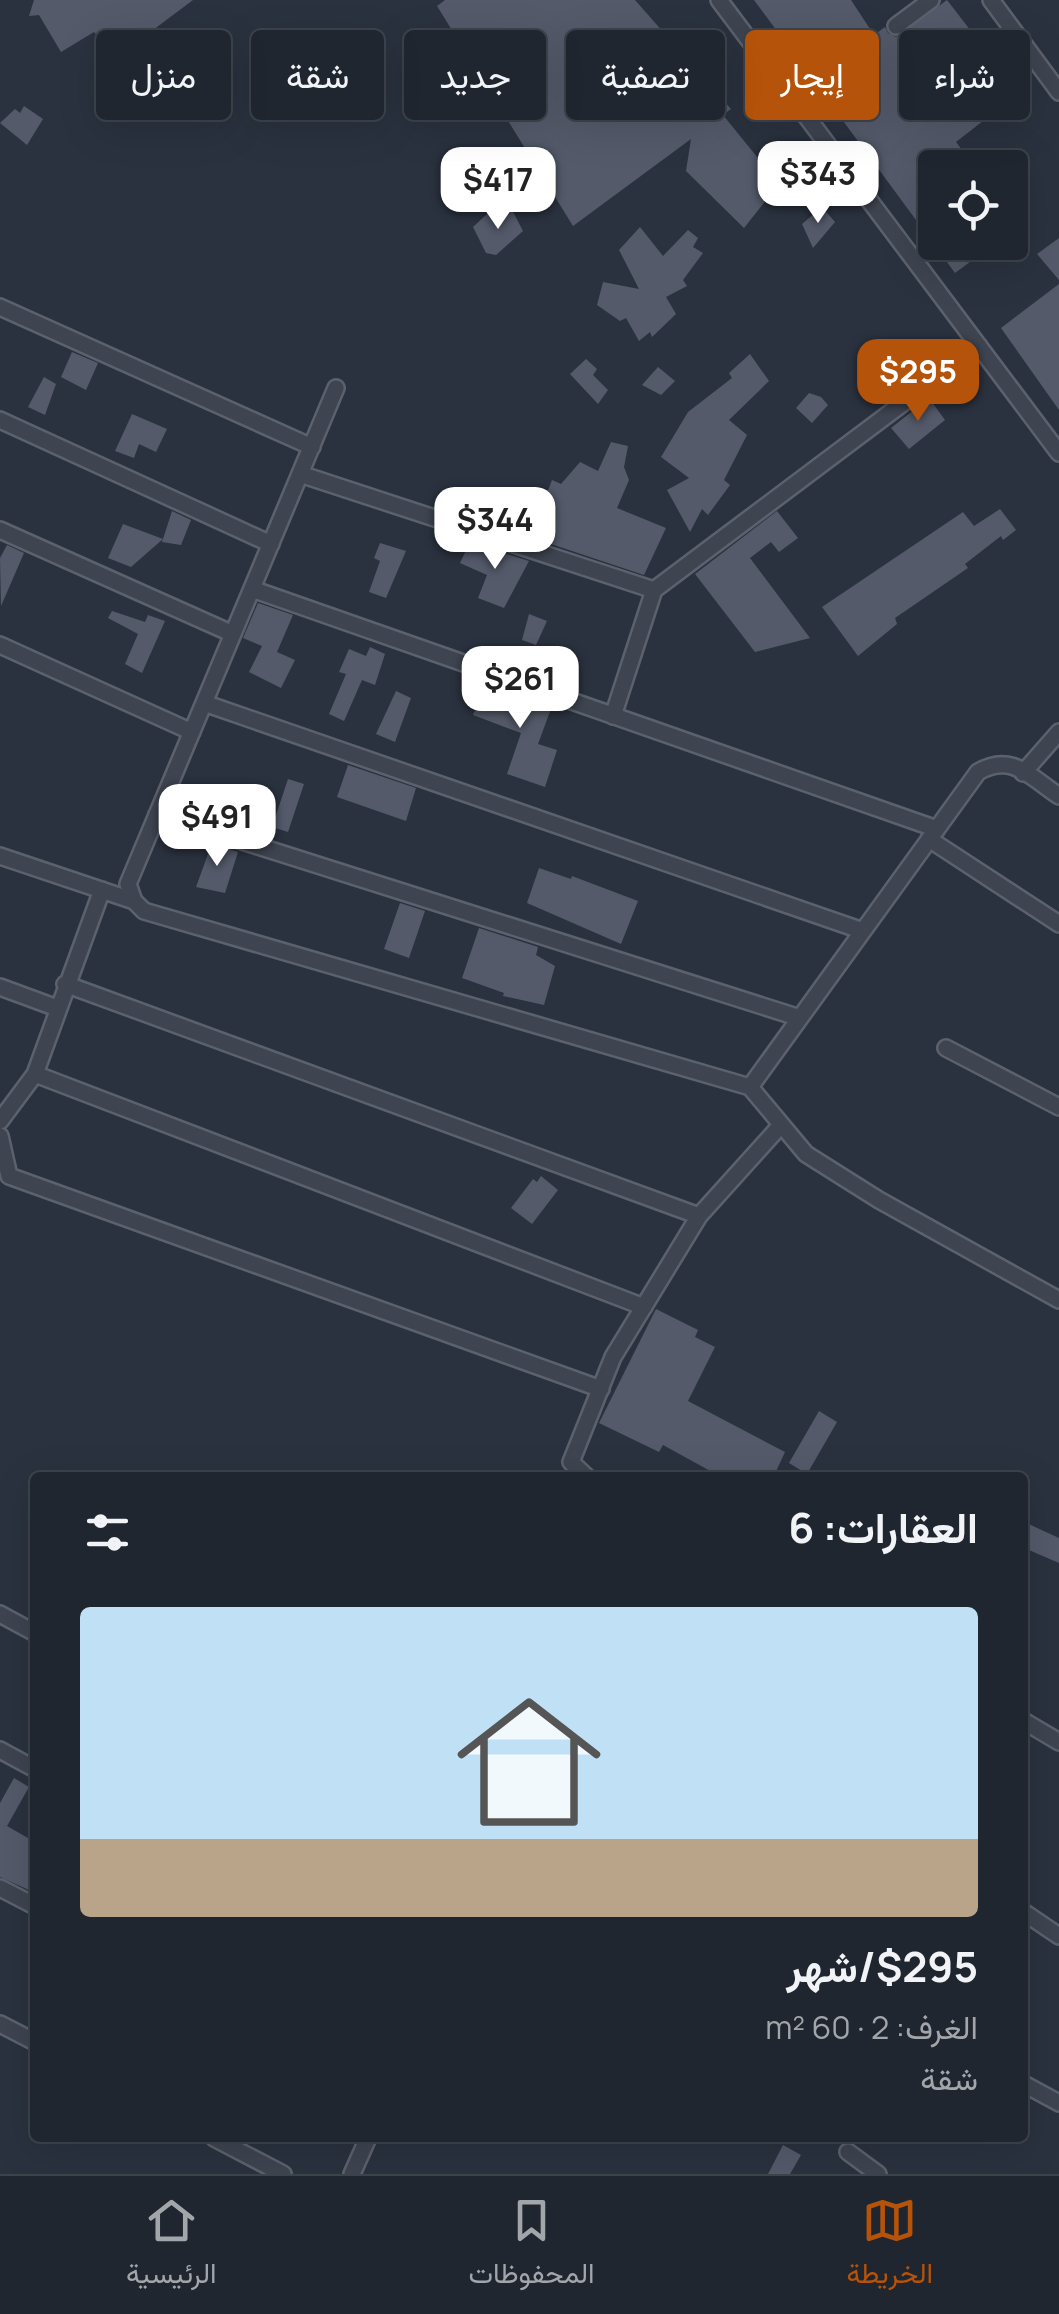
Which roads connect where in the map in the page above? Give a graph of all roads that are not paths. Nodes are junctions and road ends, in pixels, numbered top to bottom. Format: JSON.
{"nodes":[{"id":1,"x":719,"y":0,"type":"edge"},
{"id":2,"x":931,"y":0,"type":"edge"},
{"id":3,"x":991,"y":0,"type":"edge"},
{"id":4,"x":896,"y":26,"type":"dead end"},
{"id":5,"x":1059,"y":92,"type":"edge"},
{"id":6,"x":0,"y":307,"type":"edge"},
{"id":7,"x":979,"y":346,"type":"junction"},
{"id":8,"x":336,"y":388,"type":"dead end"},
{"id":9,"x":0,"y":420,"type":"edge"},
{"id":10,"x":312,"y":446,"type":"junction"},
{"id":11,"x":1059,"y":454,"type":"edge"},
{"id":12,"x":300,"y":474,"type":"junction"},
{"id":13,"x":0,"y":530,"type":"edge"},
{"id":14,"x":270,"y":544,"type":"junction"},
{"id":15,"x":252,"y":589,"type":"junction"},
{"id":16,"x":654,"y":590,"type":"junction"},
{"id":17,"x":232,"y":634,"type":"junction"},
{"id":18,"x":0,"y":645,"type":"edge"},
{"id":19,"x":204,"y":702,"type":"junction"},
{"id":20,"x":613,"y":716,"type":"junction"},
{"id":21,"x":192,"y":732,"type":"junction"},
{"id":22,"x":1059,"y":732,"type":"edge"},
{"id":23,"x":1023,"y":773,"type":"junction"},
{"id":24,"x":1059,"y":796,"type":"edge"},
{"id":25,"x":157,"y":814,"type":"junction"},
{"id":26,"x":933,"y":834,"type":"junction"},
{"id":27,"x":0,"y":856,"type":"edge"},
{"id":28,"x":102,"y":890,"type":"junction"},
{"id":29,"x":134,"y":901,"type":"junction"},
{"id":30,"x":1059,"y":924,"type":"edge"},
{"id":31,"x":863,"y":930,"type":"junction"},
{"id":32,"x":65,"y":984,"type":"junction"},
{"id":33,"x":0,"y":987,"type":"edge"},
{"id":34,"x":57,"y":1008,"type":"junction"},
{"id":35,"x":800,"y":1018,"type":"junction"},
{"id":36,"x":946,"y":1048,"type":"dead end"},
{"id":37,"x":35,"y":1074,"type":"junction"},
{"id":38,"x":750,"y":1087,"type":"junction"},
{"id":39,"x":1059,"y":1108,"type":"edge"},
{"id":40,"x":0,"y":1121,"type":"edge"},
{"id":41,"x":781,"y":1125,"type":"junction"},
{"id":42,"x":0,"y":1136,"type":"edge"},
{"id":43,"x":699,"y":1216,"type":"junction"},
{"id":44,"x":1059,"y":1300,"type":"edge"},
{"id":45,"x":644,"y":1307,"type":"junction"},
{"id":46,"x":601,"y":1388,"type":"junction"},
{"id":47,"x":582,"y":1472,"type":"edge"},
{"id":48,"x":0,"y":1614,"type":"edge"},
{"id":49,"x":30,"y":1630,"type":"edge"},
{"id":50,"x":1028,"y":1724,"type":"edge"},
{"id":51,"x":1059,"y":1742,"type":"edge"},
{"id":52,"x":0,"y":1750,"type":"edge"},
{"id":53,"x":30,"y":1766,"type":"edge"},
{"id":54,"x":0,"y":1888,"type":"edge"},
{"id":55,"x":30,"y":1903,"type":"edge"},
{"id":56,"x":1028,"y":1915,"type":"edge"},
{"id":57,"x":1059,"y":1936,"type":"edge"},
{"id":58,"x":0,"y":2024,"type":"edge"},
{"id":59,"x":30,"y":2039,"type":"edge"},
{"id":60,"x":1028,"y":2086,"type":"edge"},
{"id":61,"x":1059,"y":2104,"type":"edge"},
{"id":62,"x":222,"y":2142,"type":"edge"},
{"id":63,"x":366,"y":2142,"type":"edge"},
{"id":64,"x":848,"y":2152,"type":"dead end"},
{"id":65,"x":283,"y":2174,"type":"edge"},
{"id":66,"x":352,"y":2174,"type":"edge"},
{"id":67,"x":878,"y":2174,"type":"edge"}],
"edges":[{"from":1,"to":7,"type":"street"},
{"from":2,"to":4,"type":"street"},
{"from":3,"to":5,"type":"street"},
{"from":6,"to":10,"type":"street"},
{"from":7,"to":11,"type":"street"},
{"from":7,"to":16,"type":"street"},
{"from":8,"to":10,"type":"street"},
{"from":9,"to":14,"type":"street"},
{"from":10,"to":12,"type":"street"},
{"from":12,"to":14,"type":"street"},
{"from":12,"to":16,"type":"street"},
{"from":13,"to":17,"type":"street"},
{"from":14,"to":15,"type":"street"},
{"from":15,"to":17,"type":"street"},
{"from":15,"to":20,"type":"street"},
{"from":16,"to":20,"type":"street"},
{"from":17,"to":19,"type":"street"},
{"from":18,"to":21,"type":"street"},
{"from":19,"to":21,"type":"street"},
{"from":19,"to":31,"type":"street"},
{"from":20,"to":26,"type":"street"},
{"from":21,"to":25,"type":"street"},
{"from":22,"to":23,"type":"street"},
{"from":23,"to":24,"type":"street"},
{"from":23,"to":26,"type":"street"},
{"from":25,"to":29,"type":"street"},
{"from":25,"to":35,"type":"street"},
{"from":26,"to":30,"type":"street"},
{"from":26,"to":31,"type":"street"},
{"from":27,"to":28,"type":"street"},
{"from":28,"to":29,"type":"street"},
{"from":28,"to":32,"type":"street"},
{"from":29,"to":38,"type":"street"},
{"from":31,"to":35,"type":"street"},
{"from":32,"to":34,"type":"street"},
{"from":32,"to":43,"type":"street"},
{"from":33,"to":34,"type":"street"},
{"from":34,"to":37,"type":"street"},
{"from":35,"to":38,"type":"street"},
{"from":36,"to":39,"type":"street"},
{"from":37,"to":40,"type":"street"},
{"from":37,"to":45,"type":"street"},
{"from":38,"to":41,"type":"street"},
{"from":41,"to":43,"type":"street"},
{"from":41,"to":44,"type":"street"},
{"from":42,"to":46,"type":"street"},
{"from":43,"to":45,"type":"street"},
{"from":45,"to":46,"type":"street"},
{"from":46,"to":47,"type":"street"},
{"from":48,"to":49,"type":"street"},
{"from":50,"to":51,"type":"street"},
{"from":52,"to":53,"type":"street"},
{"from":54,"to":55,"type":"street"},
{"from":56,"to":57,"type":"street"},
{"from":58,"to":59,"type":"street"},
{"from":60,"to":61,"type":"street"},
{"from":62,"to":65,"type":"street"},
{"from":63,"to":66,"type":"street"},
{"from":64,"to":67,"type":"street"}]}
